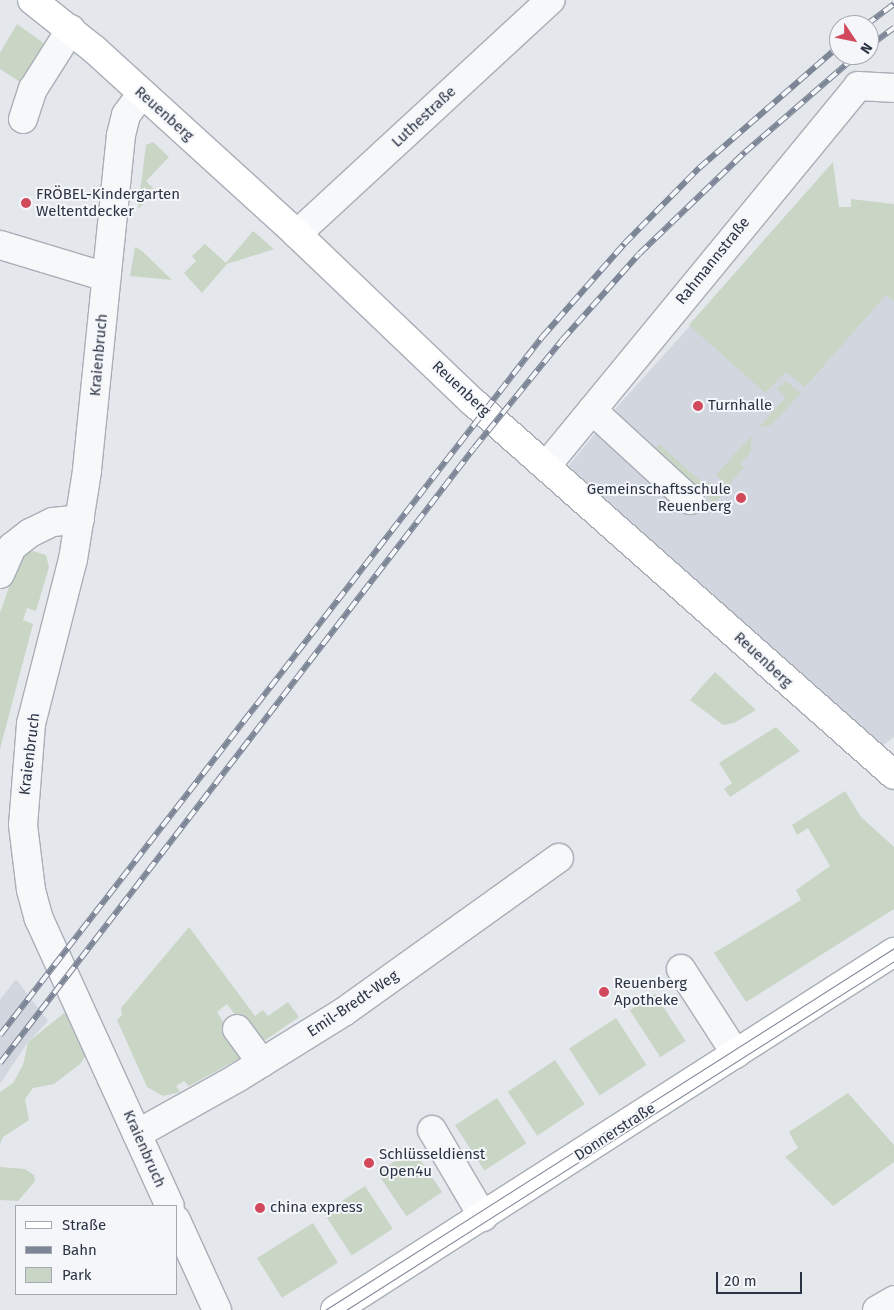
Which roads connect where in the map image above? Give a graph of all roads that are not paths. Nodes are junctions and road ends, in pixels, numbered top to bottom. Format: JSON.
{"nodes":[{"id":1,"x":32,"y":0,"type":"edge"},
{"id":2,"x":551,"y":0,"type":"edge"},
{"id":3,"x":71,"y":29,"type":"junction"},
{"id":4,"x":894,"y":88,"type":"edge"},
{"id":5,"x":142,"y":93,"type":"junction"},
{"id":6,"x":23,"y":119,"type":"dead end"},
{"id":7,"x":298,"y":234,"type":"junction"},
{"id":8,"x":0,"y":245,"type":"edge"},
{"id":9,"x":106,"y":278,"type":"junction"},
{"id":10,"x":592,"y":410,"type":"junction"},
{"id":11,"x":547,"y":465,"type":"junction"},
{"id":12,"x":690,"y":500,"type":"dead end"},
{"id":13,"x":80,"y":518,"type":"junction"},
{"id":14,"x":0,"y":574,"type":"edge"},
{"id":15,"x":894,"y":775,"type":"edge"},
{"id":16,"x":559,"y":858,"type":"dead end"},
{"id":17,"x":894,"y":952,"type":"edge"},
{"id":18,"x":681,"y":969,"type":"dead end"},
{"id":19,"x":237,"y":1028,"type":"dead end"},
{"id":20,"x":736,"y":1054,"type":"junction"},
{"id":21,"x":262,"y":1063,"type":"junction"},
{"id":22,"x":432,"y":1130,"type":"dead end"},
{"id":23,"x":137,"y":1134,"type":"junction"},
{"id":24,"x":170,"y":1205,"type":"edge"},
{"id":25,"x":483,"y":1216,"type":"junction"},
{"id":26,"x":178,"y":1224,"type":"edge"},
{"id":27,"x":894,"y":1300,"type":"edge"},
{"id":28,"x":217,"y":1310,"type":"edge"},
{"id":29,"x":335,"y":1310,"type":"edge"},
{"id":30,"x":878,"y":1310,"type":"edge"}],
"edges":[{"from":1,"to":3,"type":"main road","name":"Reuenberg"},
{"from":2,"to":7,"type":"street","name":"Luthestraße"},
{"from":3,"to":5,"type":"main road","name":"Reuenberg"},
{"from":3,"to":6,"type":"street"},
{"from":4,"to":10,"type":"street","name":"Rahmannstraße"},
{"from":5,"to":7,"type":"main road","name":"Reuenberg"},
{"from":5,"to":9,"type":"street","name":"Kraienbruch"},
{"from":7,"to":11,"type":"main road","name":"Reuenberg"},
{"from":8,"to":9,"type":"street"},
{"from":9,"to":13,"type":"street","name":"Kraienbruch"},
{"from":10,"to":11,"type":"street","name":"Rahmannstraße"},
{"from":10,"to":12,"type":"street"},
{"from":11,"to":15,"type":"main road","name":"Reuenberg"},
{"from":13,"to":14,"type":"street"},
{"from":13,"to":23,"type":"street","name":"Kraienbruch"},
{"from":16,"to":21,"type":"street","name":"Emil-Bredt-Weg"},
{"from":17,"to":20,"type":"main road","name":"Donnerstraße"},
{"from":18,"to":20,"type":"street"},
{"from":19,"to":21,"type":"street"},
{"from":20,"to":25,"type":"main road","name":"Donnerstraße"},
{"from":21,"to":23,"type":"street","name":"Emil-Bredt-Weg"},
{"from":22,"to":25,"type":"street"},
{"from":23,"to":24,"type":"street","name":"Kraienbruch"},
{"from":25,"to":29,"type":"main road","name":"Donnerstraße"},
{"from":26,"to":28,"type":"street"},
{"from":27,"to":30,"type":"street"}]}
